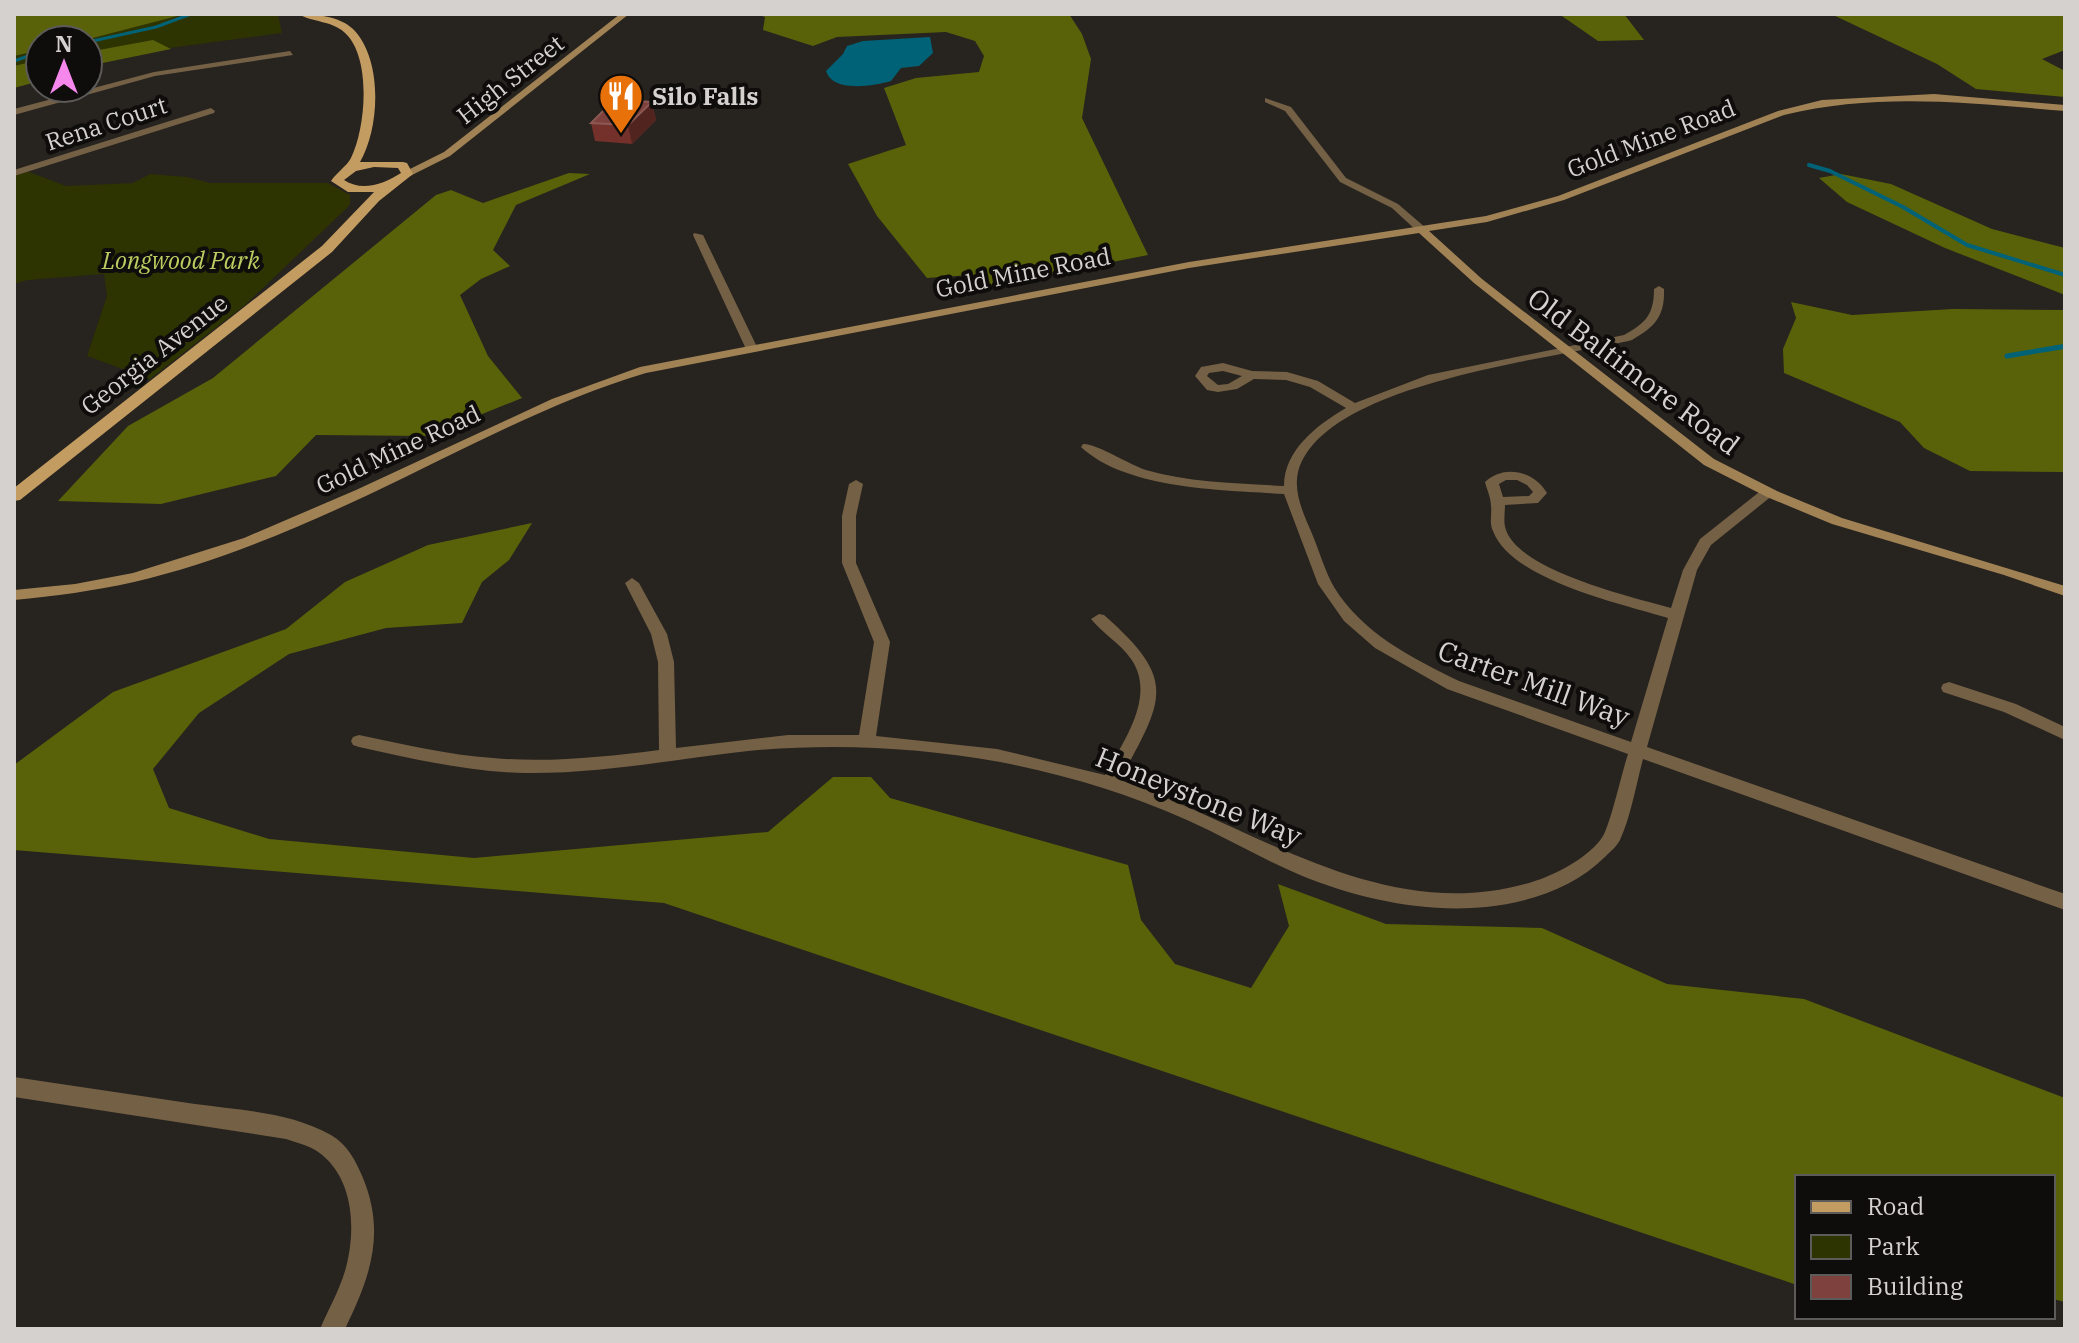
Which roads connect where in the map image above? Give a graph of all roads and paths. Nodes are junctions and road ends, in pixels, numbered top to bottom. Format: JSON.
{"nodes":[{"id":1,"x":303,"y":14,"type":"edge"},
{"id":2,"x":625,"y":14,"type":"edge"},
{"id":3,"x":290,"y":53,"type":"dead end"},
{"id":4,"x":1268,"y":100,"type":"dead end"},
{"id":5,"x":2065,"y":108,"type":"edge"},
{"id":6,"x":211,"y":111,"type":"dead end"},
{"id":7,"x":14,"y":112,"type":"edge"},
{"id":8,"x":364,"y":138,"type":"junction"},
{"id":9,"x":456,"y":146,"type":"junction"},
{"id":10,"x":378,"y":163,"type":"junction"},
{"id":11,"x":397,"y":164,"type":"junction"},
{"id":12,"x":349,"y":170,"type":"junction"},
{"id":13,"x":14,"y":173,"type":"edge"},
{"id":14,"x":407,"y":174,"type":"junction"},
{"id":15,"x":392,"y":184,"type":"junction"},
{"id":16,"x":360,"y":189,"type":"junction"},
{"id":17,"x":358,"y":218,"type":"junction"},
{"id":18,"x":1422,"y":230,"type":"junction"},
{"id":19,"x":698,"y":235,"type":"dead end"},
{"id":20,"x":1659,"y":289,"type":"dead end"},
{"id":21,"x":752,"y":349,"type":"junction"},
{"id":22,"x":1564,"y":351,"type":"junction"},
{"id":23,"x":1251,"y":375,"type":"dead end"},
{"id":24,"x":1356,"y":409,"type":"junction"},
{"id":25,"x":1088,"y":447,"type":"dead end"},
{"id":26,"x":856,"y":484,"type":"dead end"},
{"id":27,"x":1290,"y":490,"type":"junction"},
{"id":28,"x":1768,"y":492,"type":"junction"},
{"id":29,"x":14,"y":496,"type":"edge"},
{"id":30,"x":1498,"y":501,"type":"dead end"},
{"id":31,"x":632,"y":583,"type":"dead end"},
{"id":32,"x":2065,"y":591,"type":"edge"},
{"id":33,"x":14,"y":595,"type":"edge"},
{"id":34,"x":1676,"y":615,"type":"junction"},
{"id":35,"x":1099,"y":619,"type":"dead end"},
{"id":36,"x":1949,"y":688,"type":"dead end"},
{"id":37,"x":2065,"y":734,"type":"edge"},
{"id":38,"x":867,"y":740,"type":"junction"},
{"id":39,"x":359,"y":741,"type":"dead end"},
{"id":40,"x":1637,"y":749,"type":"junction"},
{"id":41,"x":668,"y":756,"type":"junction"},
{"id":42,"x":1109,"y":784,"type":"junction"},
{"id":43,"x":2065,"y":902,"type":"edge"},
{"id":44,"x":14,"y":1087,"type":"edge"},
{"id":45,"x":332,"y":1329,"type":"edge"}],
"edges":[{"from":1,"to":8,"type":"main road"},
{"from":2,"to":9,"type":"street","name":"High Street"},
{"from":3,"to":7,"type":"street"},
{"from":4,"to":18,"type":"street"},
{"from":5,"to":18,"type":"street","name":"Gold Mine Road"},
{"from":6,"to":13,"type":"street","name":"Rena Court"},
{"from":8,"to":10,"type":"main road"},
{"from":8,"to":12,"type":"main road"},
{"from":9,"to":11,"type":"street","name":"High Street"},
{"from":9,"to":14,"type":"street","name":"High Street"},
{"from":10,"to":11,"type":"main road"},
{"from":10,"to":12,"type":"main road"},
{"from":11,"to":14,"type":"main road"},
{"from":12,"to":16,"type":"main road"},
{"from":14,"to":15,"type":"main road","name":"Georgia Avenue"},
{"from":15,"to":16,"type":"main road"},
{"from":15,"to":17,"type":"main road","name":"Georgia Avenue"},
{"from":16,"to":17,"type":"main road"},
{"from":17,"to":29,"type":"main road","name":"Georgia Avenue"},
{"from":18,"to":21,"type":"street","name":"Gold Mine Road"},
{"from":18,"to":22,"type":"street","name":"Old Baltimore Road"},
{"from":19,"to":21,"type":"street"},
{"from":20,"to":22,"type":"street"},
{"from":21,"to":33,"type":"street","name":"Gold Mine Road"},
{"from":22,"to":24,"type":"street"},
{"from":22,"to":28,"type":"street","name":"Old Baltimore Road"},
{"from":23,"to":24,"type":"street"},
{"from":24,"to":27,"type":"street"},
{"from":25,"to":27,"type":"street"},
{"from":26,"to":38,"type":"street"},
{"from":27,"to":40,"type":"street","name":"Carter Mill Way"},
{"from":28,"to":32,"type":"street","name":"Old Baltimore Road"},
{"from":28,"to":34,"type":"street","name":"Honeystone Way"},
{"from":30,"to":34,"type":"street"},
{"from":31,"to":41,"type":"street"},
{"from":34,"to":40,"type":"street","name":"Honeystone Way"},
{"from":35,"to":42,"type":"street"},
{"from":36,"to":37,"type":"street"},
{"from":38,"to":41,"type":"street","name":"Honeystone Way"},
{"from":38,"to":42,"type":"street","name":"Honeystone Way"},
{"from":39,"to":41,"type":"street","name":"Honeystone Way"},
{"from":40,"to":42,"type":"street","name":"Honeystone Way"},
{"from":40,"to":43,"type":"street","name":"Carter Mill Way"},
{"from":44,"to":45,"type":"street"}]}
